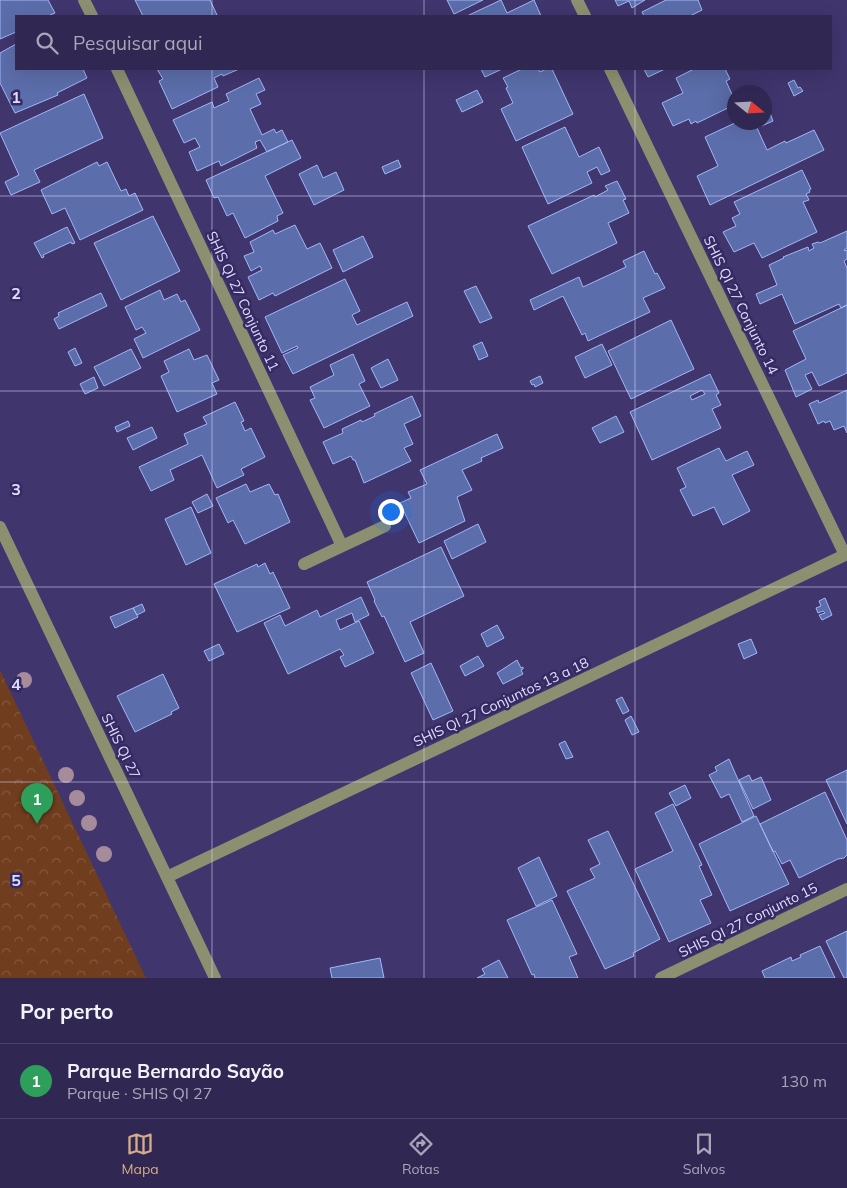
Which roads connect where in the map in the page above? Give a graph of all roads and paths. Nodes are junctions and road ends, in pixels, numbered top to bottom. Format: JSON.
{"nodes":[{"id":1,"x":84,"y":0,"type":"edge"},
{"id":2,"x":577,"y":0,"type":"edge"},
{"id":3,"x":92,"y":15,"type":"edge"},
{"id":4,"x":584,"y":15,"type":"edge"},
{"id":5,"x":117,"y":70,"type":"edge"},
{"id":6,"x":610,"y":70,"type":"edge"},
{"id":7,"x":385,"y":526,"type":"dead end"},
{"id":8,"x":0,"y":527,"type":"edge"},
{"id":9,"x":342,"y":546,"type":"junction"},
{"id":10,"x":846,"y":554,"type":"edge"},
{"id":11,"x":304,"y":564,"type":"dead end"},
{"id":12,"x":167,"y":877,"type":"junction"},
{"id":13,"x":847,"y":889,"type":"edge"},
{"id":14,"x":215,"y":978,"type":"edge"},
{"id":15,"x":662,"y":978,"type":"edge"}],
"edges":[{"from":1,"to":3,"type":"street"},
{"from":2,"to":4,"type":"street"},
{"from":5,"to":9,"type":"street","name":"SHIS QI 27 Conjunto 11"},
{"from":6,"to":10,"type":"street","name":"SHIS QI 27 Conjunto 14"},
{"from":7,"to":9,"type":"street"},
{"from":8,"to":12,"type":"street","name":"SHIS QI 27"},
{"from":9,"to":11,"type":"street"},
{"from":10,"to":12,"type":"street","name":"SHIS QI 27 Conjuntos 13 a 18"},
{"from":12,"to":14,"type":"street","name":"SHIS QI 27"},
{"from":13,"to":15,"type":"street","name":"SHIS QI 27 Conjunto 15"}]}
